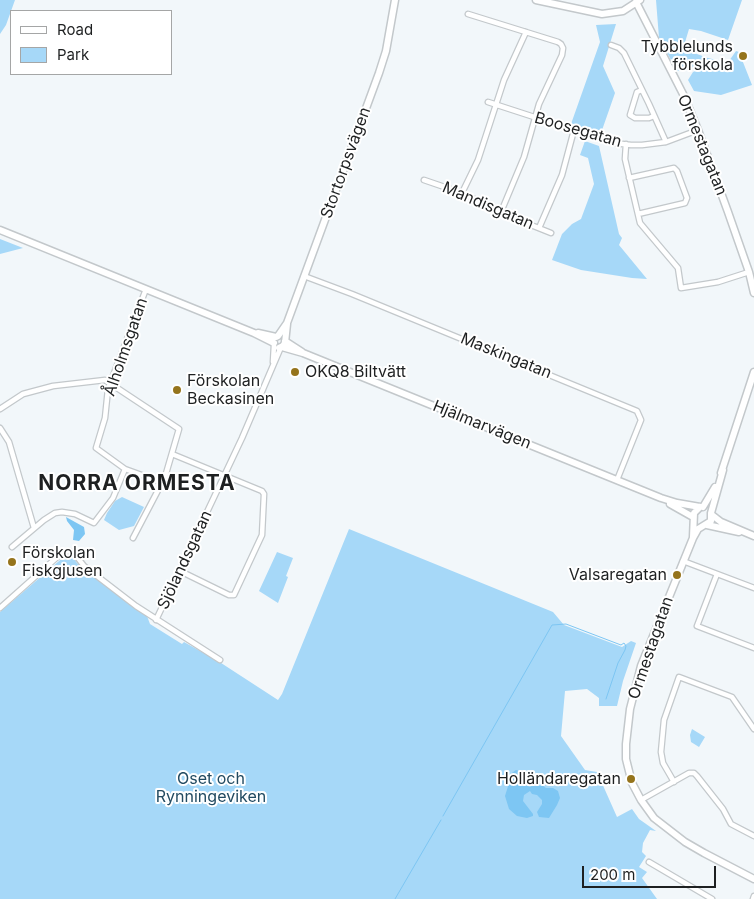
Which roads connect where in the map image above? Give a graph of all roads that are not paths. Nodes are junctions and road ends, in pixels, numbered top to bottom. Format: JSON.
{"nodes":[{"id":1,"x":396,"y":0,"type":"edge"},
{"id":2,"x":536,"y":0,"type":"edge"},
{"id":3,"x":638,"y":1,"type":"edge"},
{"id":4,"x":468,"y":14,"type":"dead end"},
{"id":5,"x":526,"y":32,"type":"junction"},
{"id":6,"x":611,"y":45,"type":"dead end"},
{"id":7,"x":642,"y":90,"type":"junction"},
{"id":8,"x":488,"y":102,"type":"dead end"},
{"id":9,"x":495,"y":105,"type":"junction"},
{"id":10,"x":654,"y":116,"type":"junction"},
{"id":11,"x":536,"y":118,"type":"junction"},
{"id":12,"x":574,"y":130,"type":"junction"},
{"id":13,"x":698,"y":130,"type":"junction"},
{"id":14,"x":666,"y":142,"type":"junction"},
{"id":15,"x":626,"y":144,"type":"junction"},
{"id":16,"x":629,"y":178,"type":"junction"},
{"id":17,"x":424,"y":180,"type":"dead end"},
{"id":18,"x":462,"y":193,"type":"junction"},
{"id":19,"x":501,"y":212,"type":"junction"},
{"id":20,"x":638,"y":214,"type":"junction"},
{"id":21,"x":539,"y":228,"type":"junction"},
{"id":22,"x":0,"y":230,"type":"edge"},
{"id":23,"x":551,"y":232,"type":"dead end"},
{"id":24,"x":751,"y":272,"type":"edge"},
{"id":25,"x":304,"y":276,"type":"junction"},
{"id":26,"x":146,"y":289,"type":"junction"},
{"id":27,"x":754,"y":293,"type":"edge"},
{"id":28,"x":279,"y":342,"type":"junction"},
{"id":29,"x":754,"y":372,"type":"edge"},
{"id":30,"x":110,"y":382,"type":"junction"},
{"id":31,"x":0,"y":409,"type":"edge"},
{"id":32,"x":0,"y":428,"type":"edge"},
{"id":33,"x":172,"y":454,"type":"junction"},
{"id":34,"x":124,"y":469,"type":"junction"},
{"id":35,"x":723,"y":470,"type":"junction"},
{"id":36,"x":225,"y":476,"type":"junction"},
{"id":37,"x":617,"y":480,"type":"junction"},
{"id":38,"x":161,"y":482,"type":"junction"},
{"id":39,"x":661,"y":498,"type":"junction"},
{"id":40,"x":702,"y":507,"type":"junction"},
{"id":41,"x":712,"y":514,"type":"junction"},
{"id":42,"x":694,"y":518,"type":"junction"},
{"id":43,"x":705,"y":525,"type":"junction"},
{"id":44,"x":34,"y":528,"type":"junction"},
{"id":45,"x":753,"y":536,"type":"edge"},
{"id":46,"x":133,"y":538,"type":"dead end"},
{"id":47,"x":692,"y":538,"type":"junction"},
{"id":48,"x":12,"y":547,"type":"dead end"},
{"id":49,"x":683,"y":561,"type":"junction"},
{"id":50,"x":180,"y":571,"type":"junction"},
{"id":51,"x":717,"y":574,"type":"junction"},
{"id":52,"x":754,"y":588,"type":"edge"},
{"id":53,"x":0,"y":608,"type":"edge"},
{"id":54,"x":156,"y":620,"type":"junction"},
{"id":55,"x":754,"y":648,"type":"edge"},
{"id":56,"x":220,"y":660,"type":"dead end"},
{"id":57,"x":754,"y":729,"type":"edge"},
{"id":58,"x":674,"y":782,"type":"junction"},
{"id":59,"x":641,"y":800,"type":"junction"},
{"id":60,"x":754,"y":836,"type":"edge"},
{"id":61,"x":649,"y":862,"type":"dead end"},
{"id":62,"x":754,"y":879,"type":"edge"},
{"id":63,"x":712,"y":899,"type":"edge"}],
"edges":[{"from":1,"to":25,"type":"street","name":"Stortorpsvägen"},
{"from":2,"to":3,"type":"street"},
{"from":3,"to":13,"type":"street","name":"Ormestagatan"},
{"from":4,"to":5,"type":"street"},
{"from":5,"to":9,"type":"street"},
{"from":5,"to":11,"type":"street"},
{"from":6,"to":7,"type":"street"},
{"from":7,"to":10,"type":"street"},
{"from":7,"to":10,"type":"street"},
{"from":8,"to":9,"type":"street","name":"Boosegatan"},
{"from":9,"to":11,"type":"street","name":"Boosegatan"},
{"from":9,"to":18,"type":"street"},
{"from":10,"to":14,"type":"street"},
{"from":11,"to":12,"type":"street","name":"Boosegatan"},
{"from":11,"to":19,"type":"street"},
{"from":12,"to":15,"type":"street","name":"Boosegatan"},
{"from":12,"to":21,"type":"street"},
{"from":13,"to":14,"type":"street","name":"Boosegatan"},
{"from":13,"to":24,"type":"street","name":"Ormestagatan"},
{"from":14,"to":15,"type":"street","name":"Boosegatan"},
{"from":15,"to":16,"type":"street"},
{"from":16,"to":20,"type":"street"},
{"from":16,"to":20,"type":"street"},
{"from":17,"to":18,"type":"street","name":"Mandisgatan"},
{"from":18,"to":19,"type":"street","name":"Mandisgatan"},
{"from":19,"to":21,"type":"street","name":"Mandisgatan"},
{"from":20,"to":24,"type":"street"},
{"from":21,"to":23,"type":"street","name":"Mandisgatan"},
{"from":22,"to":26,"type":"street","name":"Hjälmarvägen"},
{"from":24,"to":27,"type":"street","name":"Ormestagatan"},
{"from":25,"to":28,"type":"street","name":"Stortorpsvägen"},
{"from":25,"to":37,"type":"street","name":"Maskingatan"},
{"from":26,"to":28,"type":"street","name":"Hjälmarvägen"},
{"from":26,"to":30,"type":"street","name":"Ålholmsgatan"},
{"from":28,"to":36,"type":"street","name":"Sjölandsgatan"},
{"from":28,"to":37,"type":"street","name":"Hjälmarvägen"},
{"from":29,"to":35,"type":"street"},
{"from":30,"to":31,"type":"street"},
{"from":30,"to":33,"type":"street"},
{"from":30,"to":34,"type":"street","name":"Ålholmsgatan"},
{"from":32,"to":44,"type":"street"},
{"from":33,"to":36,"type":"street"},
{"from":33,"to":38,"type":"street"},
{"from":34,"to":38,"type":"street","name":"Ålholmsgatan"},
{"from":34,"to":44,"type":"street"},
{"from":35,"to":40,"type":"street"},
{"from":35,"to":41,"type":"street"},
{"from":36,"to":50,"type":"street","name":"Sjölandsgatan"},
{"from":36,"to":50,"type":"street"},
{"from":37,"to":39,"type":"street","name":"Hjälmarvägen"},
{"from":38,"to":46,"type":"street"},
{"from":39,"to":40,"type":"street","name":"Hjälmarvägen"},
{"from":39,"to":42,"type":"street","name":"Hjälmarvägen"},
{"from":40,"to":41,"type":"street"},
{"from":40,"to":42,"type":"street"},
{"from":41,"to":43,"type":"street"},
{"from":41,"to":45,"type":"street"},
{"from":42,"to":43,"type":"street"},
{"from":42,"to":47,"type":"street","name":"Ormestagatan"},
{"from":43,"to":45,"type":"street"},
{"from":43,"to":47,"type":"street","name":"Ormestagatan"},
{"from":44,"to":48,"type":"street"},
{"from":47,"to":49,"type":"street","name":"Ormestagatan"},
{"from":49,"to":51,"type":"street"},
{"from":49,"to":59,"type":"street","name":"Ormestagatan"},
{"from":50,"to":54,"type":"street","name":"Sjölandsgatan"},
{"from":51,"to":52,"type":"street"},
{"from":51,"to":55,"type":"street"},
{"from":53,"to":54,"type":"street"},
{"from":54,"to":56,"type":"street"},
{"from":57,"to":58,"type":"street"},
{"from":58,"to":59,"type":"street"},
{"from":58,"to":60,"type":"street"},
{"from":59,"to":62,"type":"street","name":"Ormestagatan"},
{"from":61,"to":63,"type":"street"}]}
